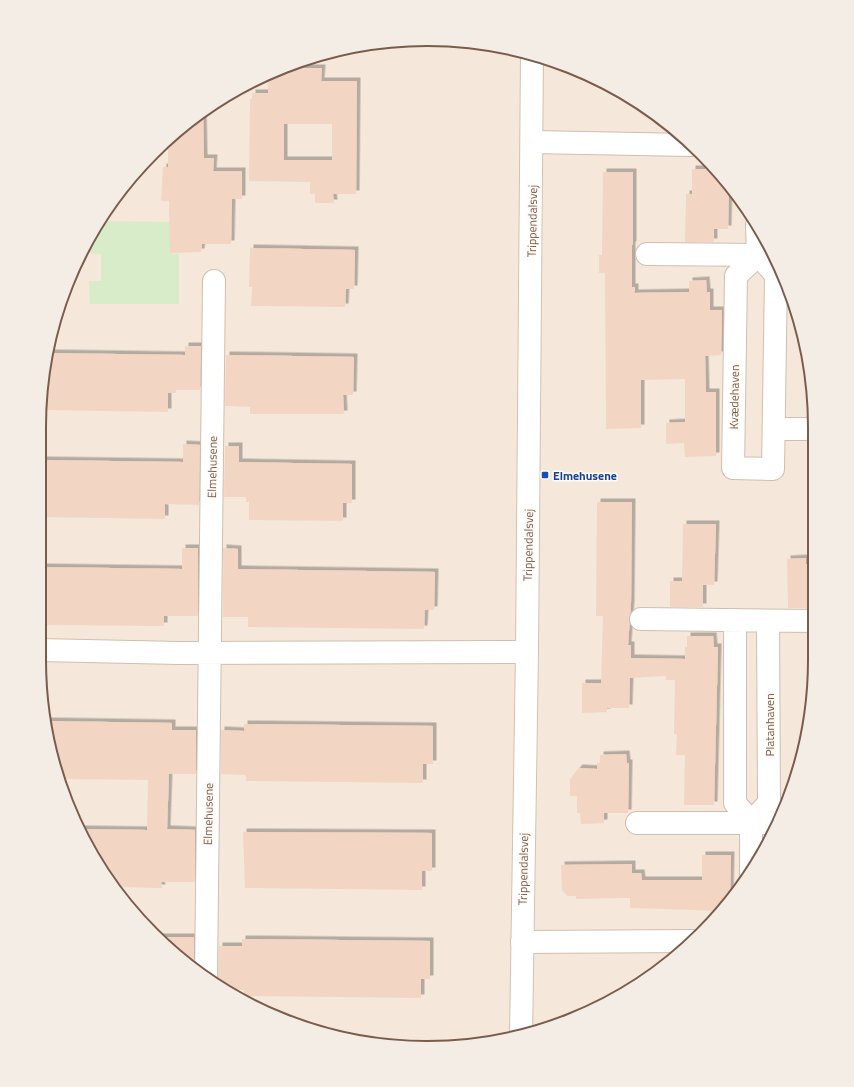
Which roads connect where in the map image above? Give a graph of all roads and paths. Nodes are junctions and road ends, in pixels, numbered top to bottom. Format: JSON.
{"nodes":[{"id":1,"x":532,"y":61,"type":"edge"},
{"id":2,"x":533,"y":142,"type":"junction"},
{"id":3,"x":681,"y":144,"type":"edge"},
{"id":4,"x":647,"y":254,"type":"dead end"},
{"id":5,"x":765,"y":255,"type":"edge"},
{"id":6,"x":214,"y":281,"type":"dead end"},
{"id":7,"x":774,"y":429,"type":"junction"},
{"id":8,"x":808,"y":429,"type":"edge"},
{"id":9,"x":641,"y":619,"type":"dead end"},
{"id":10,"x":735,"y":620,"type":"junction"},
{"id":11,"x":768,"y":621,"type":"junction"},
{"id":12,"x":808,"y":621,"type":"edge"},
{"id":13,"x":46,"y":650,"type":"edge"},
{"id":14,"x":527,"y":652,"type":"junction"},
{"id":15,"x":210,"y":653,"type":"junction"},
{"id":16,"x":751,"y":822,"type":"junction"},
{"id":17,"x":637,"y":823,"type":"dead end"},
{"id":18,"x":772,"y":823,"type":"edge"},
{"id":19,"x":751,"y":861,"type":"edge"},
{"id":20,"x":522,"y":942,"type":"junction"},
{"id":21,"x":682,"y":942,"type":"edge"},
{"id":22,"x":206,"y":970,"type":"edge"},
{"id":23,"x":521,"y":1029,"type":"edge"}],
"edges":[{"from":1,"to":2,"type":"street","name":"Trippendalsvej"},
{"from":2,"to":3,"type":"street"},
{"from":2,"to":14,"type":"street","name":"Trippendalsvej"},
{"from":4,"to":5,"type":"street"},
{"from":5,"to":7,"type":"street","name":"Kvædehaven"},
{"from":5,"to":7,"type":"street","name":"Kvædehaven"},
{"from":6,"to":15,"type":"street","name":"Elmehusene"},
{"from":7,"to":8,"type":"street"},
{"from":9,"to":10,"type":"street"},
{"from":10,"to":11,"type":"street"},
{"from":10,"to":16,"type":"street"},
{"from":11,"to":12,"type":"street"},
{"from":11,"to":16,"type":"street","name":"Platanhaven"},
{"from":13,"to":15,"type":"street"},
{"from":14,"to":15,"type":"street"},
{"from":14,"to":20,"type":"street","name":"Trippendalsvej"},
{"from":15,"to":22,"type":"street","name":"Elmehusene"},
{"from":16,"to":17,"type":"street"},
{"from":16,"to":18,"type":"street"},
{"from":16,"to":19,"type":"street"},
{"from":20,"to":21,"type":"street"},
{"from":20,"to":23,"type":"street","name":"Trippendalsvej"}]}
